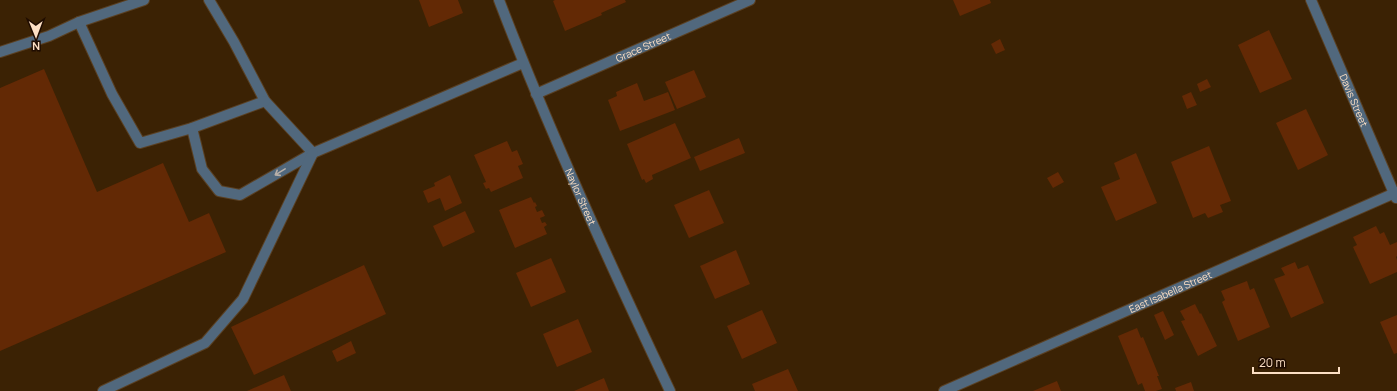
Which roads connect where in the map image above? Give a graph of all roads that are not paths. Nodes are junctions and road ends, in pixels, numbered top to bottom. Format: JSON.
{"nodes":[{"id":1,"x":144,"y":0,"type":"edge"},
{"id":2,"x":208,"y":0,"type":"edge"},
{"id":3,"x":499,"y":0,"type":"edge"},
{"id":4,"x":750,"y":0,"type":"edge"},
{"id":5,"x":1311,"y":0,"type":"edge"},
{"id":6,"x":79,"y":22,"type":"junction"},
{"id":7,"x":0,"y":52,"type":"edge"},
{"id":8,"x":523,"y":63,"type":"junction"},
{"id":9,"x":536,"y":94,"type":"junction"},
{"id":10,"x":265,"y":101,"type":"junction"},
{"id":11,"x":192,"y":128,"type":"junction"},
{"id":12,"x":313,"y":153,"type":"junction"},
{"id":13,"x":1396,"y":195,"type":"edge"},
{"id":14,"x":103,"y":391,"type":"edge"},
{"id":15,"x":670,"y":391,"type":"edge"},
{"id":16,"x":944,"y":391,"type":"edge"}],
"edges":[{"from":1,"to":6,"type":"street"},
{"from":2,"to":10,"type":"street"},
{"from":3,"to":8,"type":"street","name":"Naylor Street"},
{"from":4,"to":9,"type":"street","name":"Grace Street"},
{"from":5,"to":13,"type":"street","name":"Davis Street"},
{"from":6,"to":7,"type":"street"},
{"from":6,"to":11,"type":"street"},
{"from":8,"to":9,"type":"street","name":"Naylor Street"},
{"from":8,"to":12,"type":"street"},
{"from":9,"to":15,"type":"street","name":"Naylor Street"},
{"from":10,"to":11,"type":"street"},
{"from":10,"to":12,"type":"street"},
{"from":12,"to":11,"type":"street","one_way":true},
{"from":12,"to":14,"type":"street"},
{"from":13,"to":16,"type":"street","name":"East Isabella Street"}]}
